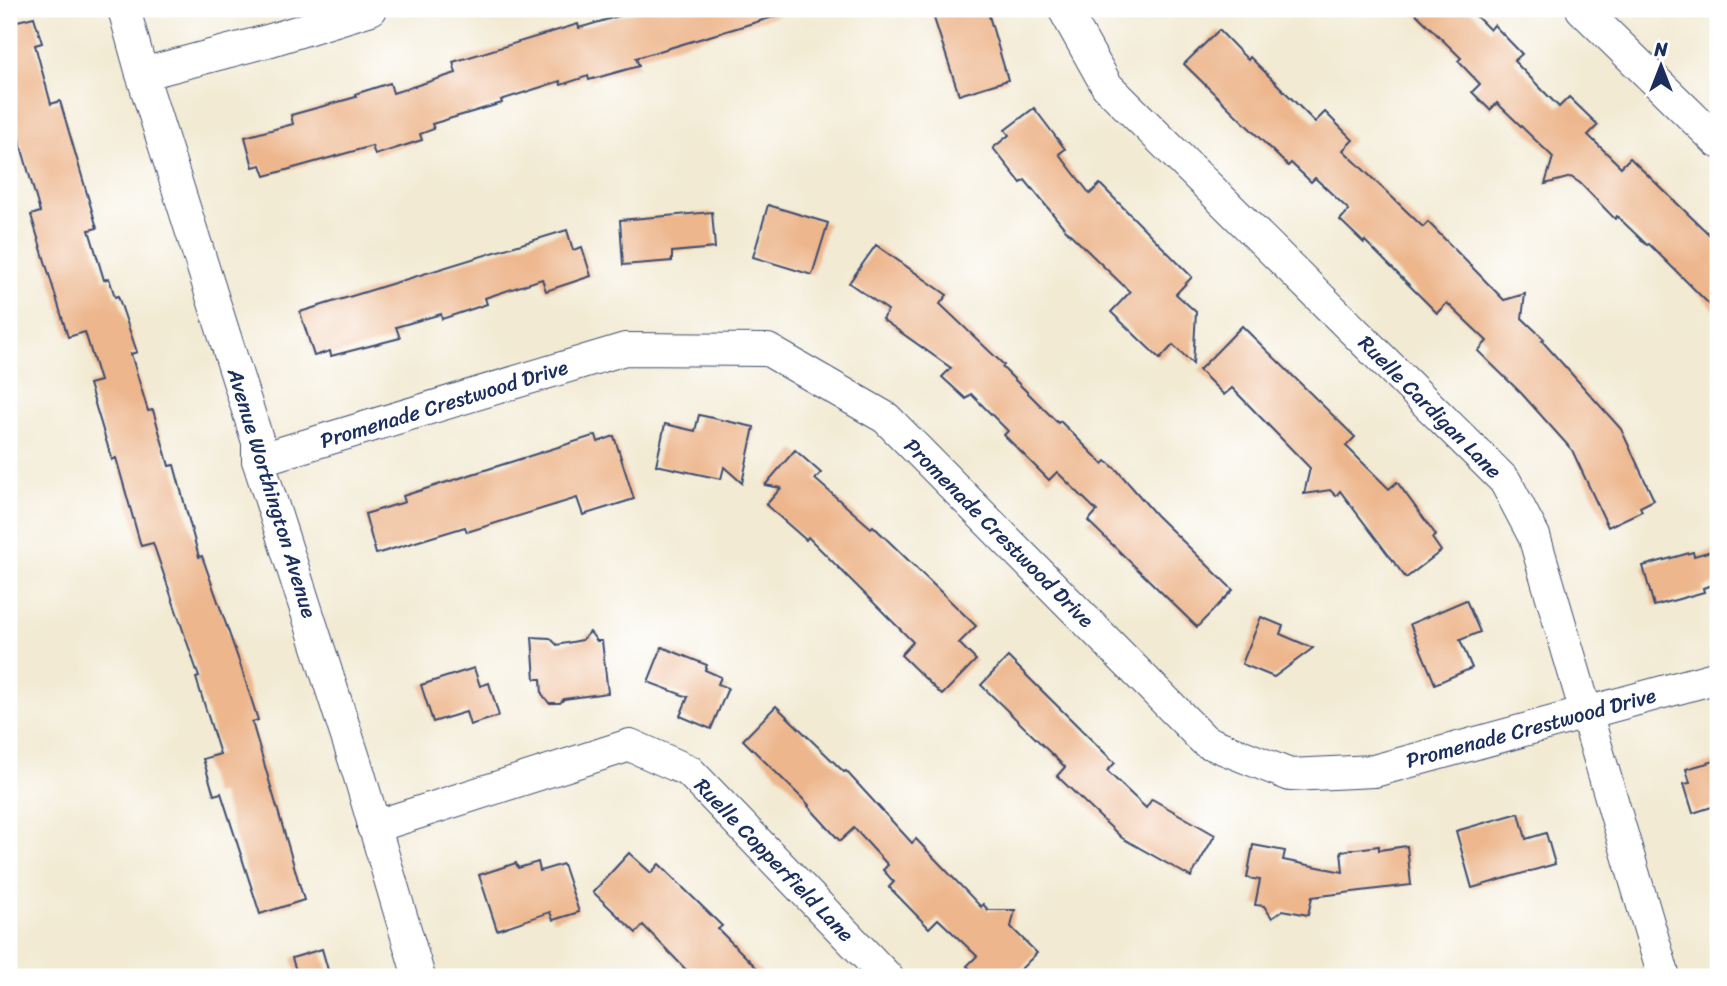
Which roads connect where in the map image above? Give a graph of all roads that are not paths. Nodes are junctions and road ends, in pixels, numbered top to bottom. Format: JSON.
{"nodes":[{"id":1,"x":124,"y":9,"type":"edge"},
{"id":2,"x":371,"y":9,"type":"edge"},
{"id":3,"x":1064,"y":9,"type":"edge"},
{"id":4,"x":1582,"y":9,"type":"edge"},
{"id":5,"x":142,"y":74,"type":"junction"},
{"id":6,"x":1718,"y":142,"type":"edge"},
{"id":7,"x":258,"y":460,"type":"junction"},
{"id":8,"x":1718,"y":677,"type":"edge"},
{"id":9,"x":1585,"y":712,"type":"junction"},
{"id":10,"x":373,"y":827,"type":"junction"},
{"id":11,"x":419,"y":977,"type":"edge"},
{"id":12,"x":887,"y":977,"type":"edge"},
{"id":13,"x":1664,"y":977,"type":"edge"}],
"edges":[{"from":1,"to":5,"type":"street","name":"Avenue Worthington Avenue"},
{"from":2,"to":5,"type":"street"},
{"from":3,"to":9,"type":"street","name":"Ruelle Cardigan Lane"},
{"from":4,"to":6,"type":"street"},
{"from":5,"to":7,"type":"street","name":"Avenue Worthington Avenue"},
{"from":7,"to":9,"type":"street","name":"Promenade Crestwood Drive"},
{"from":7,"to":10,"type":"street","name":"Avenue Worthington Avenue"},
{"from":8,"to":9,"type":"street","name":"Promenade Crestwood Drive"},
{"from":9,"to":13,"type":"street","name":"Ruelle Cardigan Lane"},
{"from":10,"to":11,"type":"street","name":"Avenue Worthington Avenue"},
{"from":10,"to":12,"type":"street","name":"Ruelle Copperfield Lane"}]}
